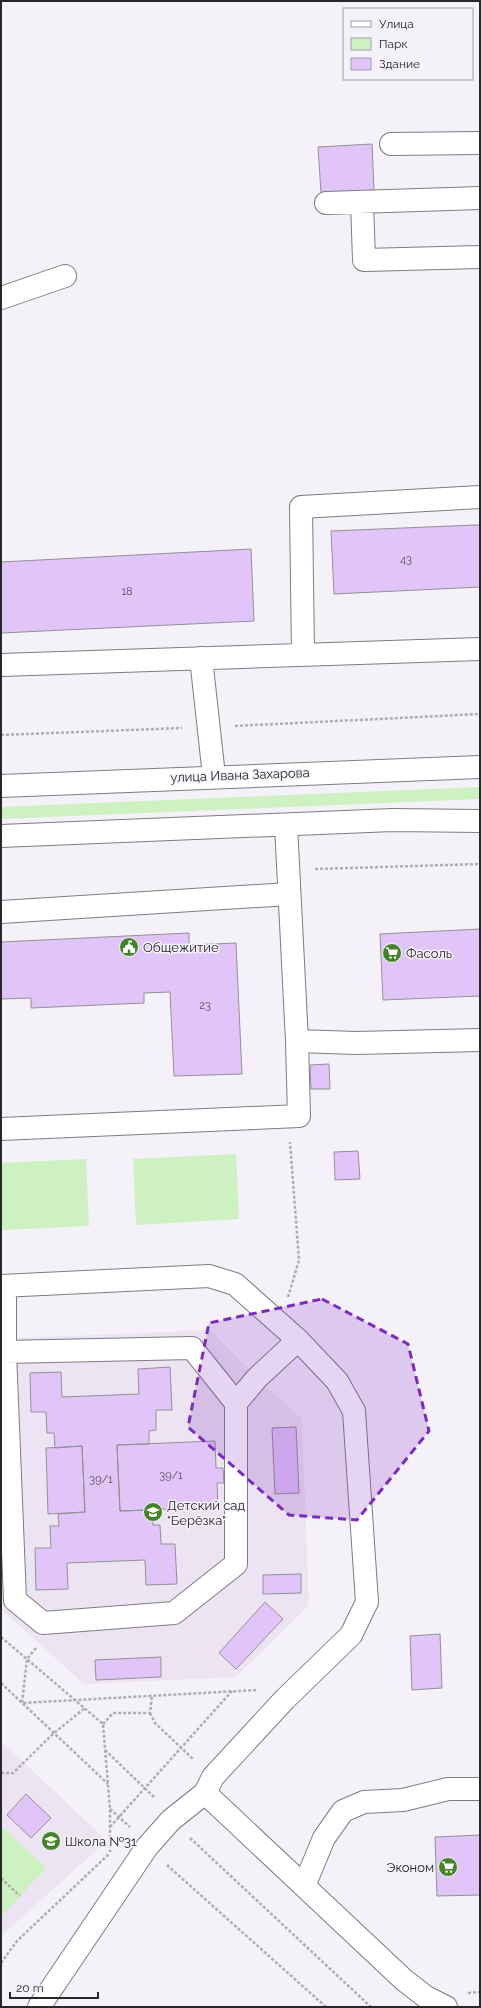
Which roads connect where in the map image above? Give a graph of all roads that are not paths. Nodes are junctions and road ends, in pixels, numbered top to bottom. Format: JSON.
{"nodes":[{"id":1,"x":480,"y":143,"type":"edge"},
{"id":2,"x":391,"y":144,"type":"dead end"},
{"id":3,"x":480,"y":198,"type":"edge"},
{"id":4,"x":326,"y":202,"type":"dead end"},
{"id":5,"x":362,"y":202,"type":"junction"},
{"id":6,"x":480,"y":257,"type":"edge"},
{"id":7,"x":64,"y":276,"type":"dead end"},
{"id":8,"x":1,"y":298,"type":"edge"},
{"id":9,"x":480,"y":498,"type":"edge"},
{"id":10,"x":480,"y":649,"type":"edge"},
{"id":11,"x":303,"y":655,"type":"junction"},
{"id":12,"x":201,"y":658,"type":"junction"},
{"id":13,"x":1,"y":665,"type":"edge"},
{"id":14,"x":480,"y":767,"type":"edge"},
{"id":15,"x":214,"y":776,"type":"junction"},
{"id":16,"x":1,"y":786,"type":"edge"},
{"id":17,"x":480,"y":821,"type":"edge"},
{"id":18,"x":286,"y":825,"type":"junction"},
{"id":19,"x":1,"y":836,"type":"edge"},
{"id":20,"x":289,"y":894,"type":"junction"},
{"id":21,"x":1,"y":912,"type":"edge"},
{"id":22,"x":480,"y":1040,"type":"edge"},
{"id":23,"x":297,"y":1041,"type":"junction"},
{"id":24,"x":1,"y":1129,"type":"edge"},
{"id":25,"x":3,"y":1286,"type":"edge"},
{"id":26,"x":298,"y":1340,"type":"junction"},
{"id":27,"x":5,"y":1352,"type":"junction"},
{"id":28,"x":236,"y":1403,"type":"junction"},
{"id":29,"x":209,"y":1785,"type":"junction"},
{"id":30,"x":480,"y":1789,"type":"edge"},
{"id":31,"x":304,"y":1886,"type":"junction"},
{"id":32,"x":39,"y":2007,"type":"edge"},
{"id":33,"x":446,"y":2007,"type":"edge"}],
"edges":[{"from":1,"to":2,"type":"main road"},
{"from":3,"to":5,"type":"main road"},
{"from":4,"to":5,"type":"main road"},
{"from":5,"to":6,"type":"main road"},
{"from":7,"to":8,"type":"main road"},
{"from":9,"to":11,"type":"main road"},
{"from":10,"to":11,"type":"main road"},
{"from":11,"to":12,"type":"main road"},
{"from":12,"to":13,"type":"main road"},
{"from":12,"to":15,"type":"main road"},
{"from":14,"to":15,"type":"main road","name":"улица Ивана Захарова"},
{"from":15,"to":16,"type":"main road","name":"улица Ивана Захарова"},
{"from":17,"to":18,"type":"main road"},
{"from":18,"to":19,"type":"main road"},
{"from":18,"to":20,"type":"main road"},
{"from":20,"to":21,"type":"main road"},
{"from":20,"to":23,"type":"main road"},
{"from":22,"to":23,"type":"main road"},
{"from":23,"to":24,"type":"main road"},
{"from":25,"to":26,"type":"main road"},
{"from":25,"to":27,"type":"main road"},
{"from":26,"to":28,"type":"main road"},
{"from":26,"to":29,"type":"main road"},
{"from":27,"to":28,"type":"main road"},
{"from":27,"to":28,"type":"main road"},
{"from":29,"to":31,"type":"main road"},
{"from":29,"to":32,"type":"main road"},
{"from":30,"to":31,"type":"main road"},
{"from":31,"to":33,"type":"main road"}]}
